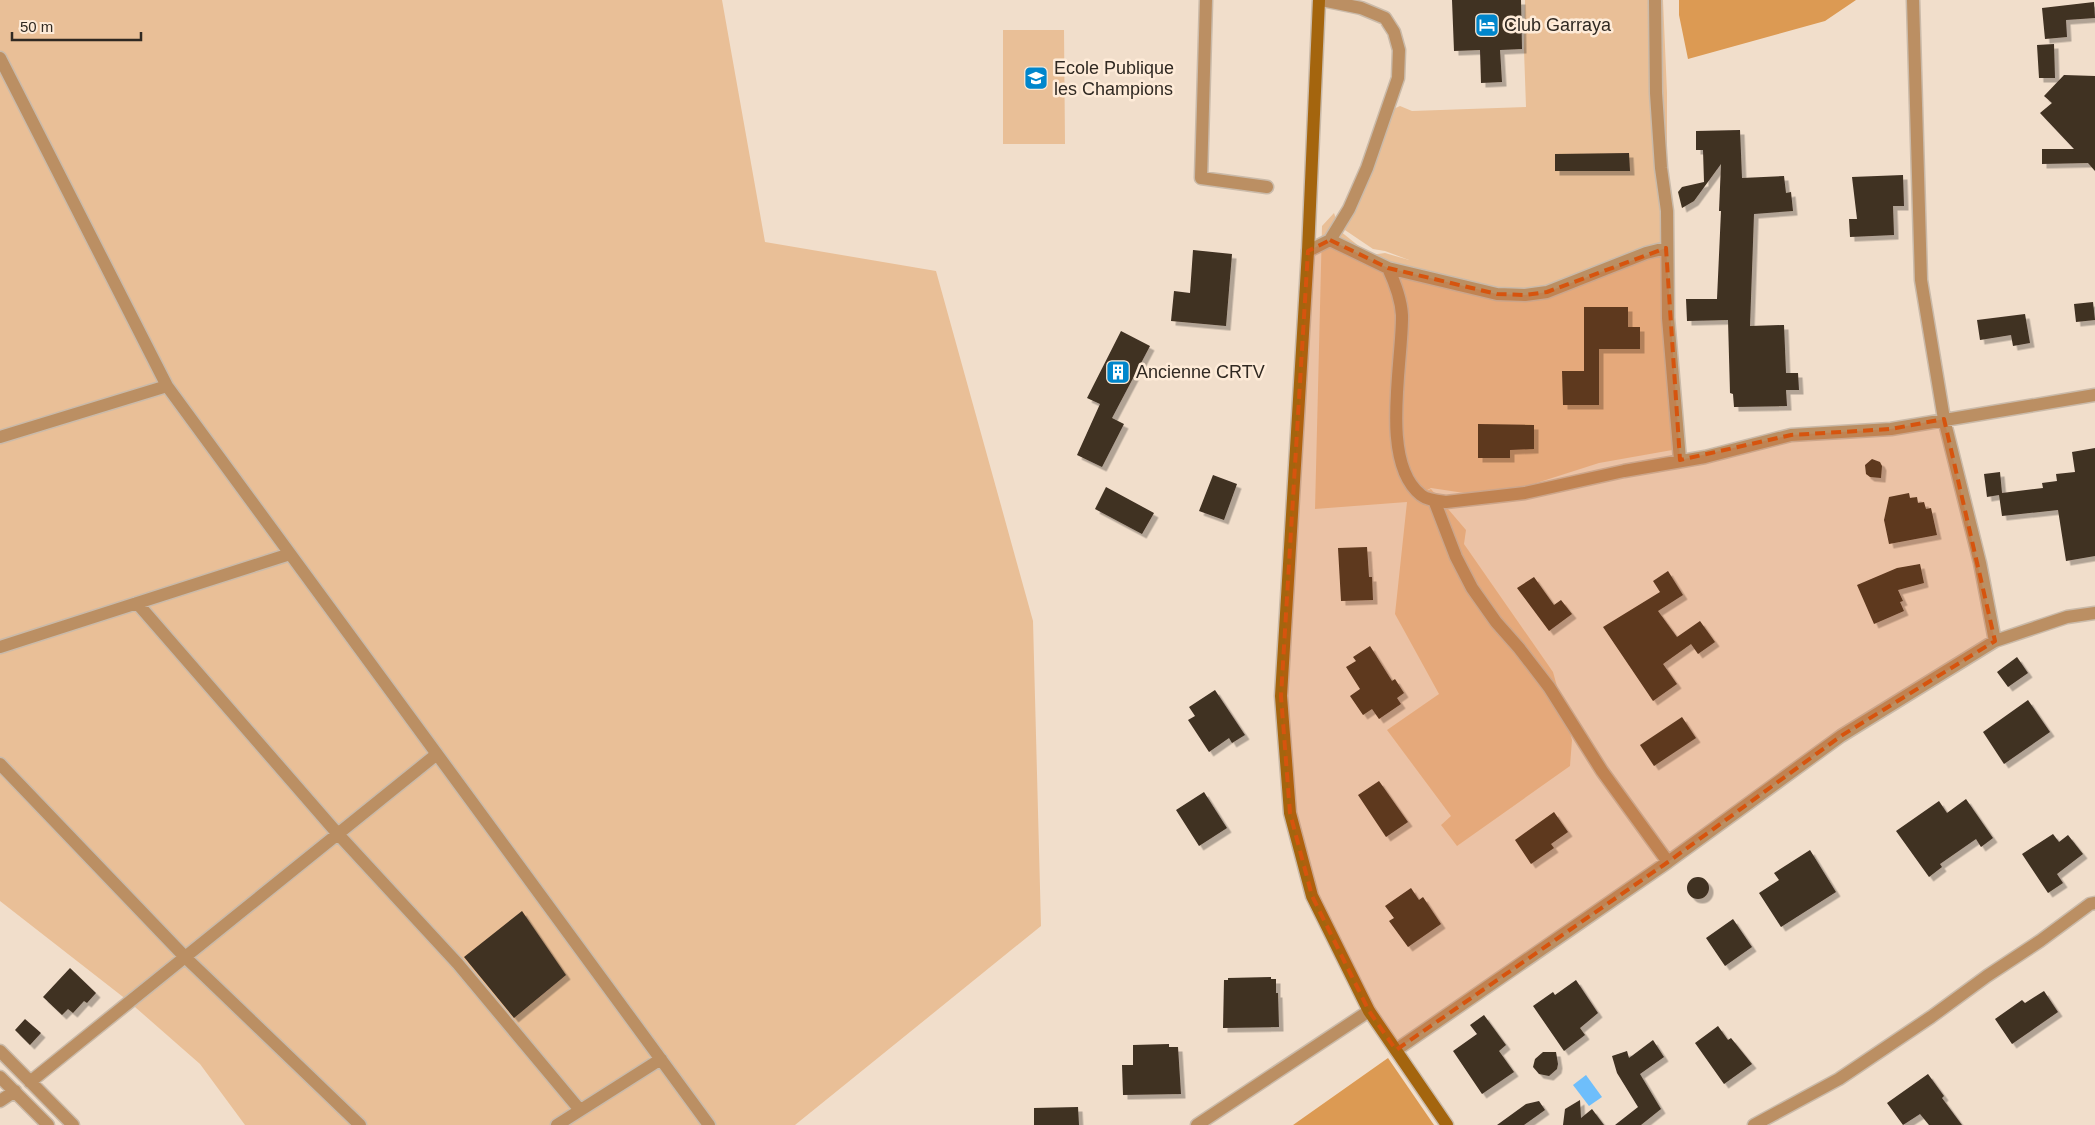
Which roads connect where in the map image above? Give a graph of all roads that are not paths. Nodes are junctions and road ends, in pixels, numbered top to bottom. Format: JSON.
{"nodes":[{"id":1,"x":1206,"y":0,"type":"edge"},
{"id":2,"x":1321,"y":0,"type":"edge"},
{"id":3,"x":1654,"y":0,"type":"edge"},
{"id":4,"x":1913,"y":0,"type":"edge"},
{"id":5,"x":0,"y":58,"type":"edge"},
{"id":6,"x":1268,"y":187,"type":"dead end"},
{"id":7,"x":1330,"y":240,"type":"junction"},
{"id":8,"x":1666,"y":248,"type":"junction"},
{"id":9,"x":1308,"y":251,"type":"junction"},
{"id":10,"x":1388,"y":268,"type":"junction"},
{"id":11,"x":167,"y":386,"type":"junction"},
{"id":12,"x":2095,"y":395,"type":"edge"},
{"id":13,"x":1944,"y":419,"type":"junction"},
{"id":14,"x":0,"y":437,"type":"edge"},
{"id":15,"x":1680,"y":460,"type":"junction"},
{"id":16,"x":1434,"y":500,"type":"junction"},
{"id":17,"x":290,"y":554,"type":"junction"},
{"id":18,"x":136,"y":603,"type":"junction"},
{"id":19,"x":2095,"y":613,"type":"edge"},
{"id":20,"x":1995,"y":641,"type":"junction"},
{"id":21,"x":0,"y":648,"type":"edge"},
{"id":22,"x":437,"y":754,"type":"junction"},
{"id":23,"x":0,"y":764,"type":"edge"},
{"id":24,"x":337,"y":833,"type":"junction"},
{"id":25,"x":1668,"y":862,"type":"junction"},
{"id":26,"x":2095,"y":903,"type":"edge"},
{"id":27,"x":185,"y":957,"type":"junction"},
{"id":28,"x":1369,"y":1011,"type":"junction"},
{"id":29,"x":1396,"y":1050,"type":"junction"},
{"id":30,"x":0,"y":1051,"type":"edge"},
{"id":31,"x":661,"y":1059,"type":"junction"},
{"id":32,"x":0,"y":1076,"type":"edge"},
{"id":33,"x":30,"y":1082,"type":"junction"},
{"id":34,"x":15,"y":1091,"type":"junction"},
{"id":35,"x":0,"y":1101,"type":"edge"},
{"id":36,"x":580,"y":1110,"type":"junction"},
{"id":37,"x":48,"y":1125,"type":"edge"},
{"id":38,"x":73,"y":1125,"type":"edge"},
{"id":39,"x":360,"y":1125,"type":"edge"},
{"id":40,"x":557,"y":1125,"type":"edge"},
{"id":41,"x":709,"y":1125,"type":"edge"},
{"id":42,"x":1196,"y":1125,"type":"edge"},
{"id":43,"x":1447,"y":1125,"type":"edge"},
{"id":44,"x":1754,"y":1125,"type":"edge"}],
"edges":[{"from":1,"to":6,"type":"street"},
{"from":2,"to":7,"type":"street"},
{"from":2,"to":9,"type":"street"},
{"from":3,"to":8,"type":"street"},
{"from":4,"to":13,"type":"street"},
{"from":5,"to":11,"type":"street"},
{"from":7,"to":9,"type":"street"},
{"from":7,"to":10,"type":"street"},
{"from":8,"to":10,"type":"street"},
{"from":8,"to":15,"type":"street"},
{"from":9,"to":28,"type":"street"},
{"from":10,"to":16,"type":"street"},
{"from":11,"to":14,"type":"street"},
{"from":11,"to":17,"type":"street"},
{"from":12,"to":13,"type":"street"},
{"from":13,"to":15,"type":"street"},
{"from":13,"to":20,"type":"street"},
{"from":15,"to":16,"type":"street"},
{"from":16,"to":25,"type":"street"},
{"from":17,"to":18,"type":"street"},
{"from":17,"to":22,"type":"street"},
{"from":18,"to":21,"type":"street"},
{"from":18,"to":24,"type":"street"},
{"from":19,"to":20,"type":"street"},
{"from":20,"to":25,"type":"street"},
{"from":22,"to":24,"type":"street"},
{"from":22,"to":31,"type":"street"},
{"from":23,"to":27,"type":"street"},
{"from":24,"to":27,"type":"street"},
{"from":24,"to":36,"type":"street"},
{"from":25,"to":29,"type":"street"},
{"from":26,"to":44,"type":"street"},
{"from":27,"to":33,"type":"street"},
{"from":27,"to":39,"type":"street"},
{"from":28,"to":29,"type":"street"},
{"from":28,"to":42,"type":"street"},
{"from":29,"to":43,"type":"street"},
{"from":30,"to":33,"type":"street"},
{"from":31,"to":36,"type":"street"},
{"from":31,"to":41,"type":"street"},
{"from":32,"to":34,"type":"street"},
{"from":33,"to":38,"type":"street"},
{"from":34,"to":35,"type":"street"},
{"from":34,"to":37,"type":"street"},
{"from":36,"to":40,"type":"street"}]}
